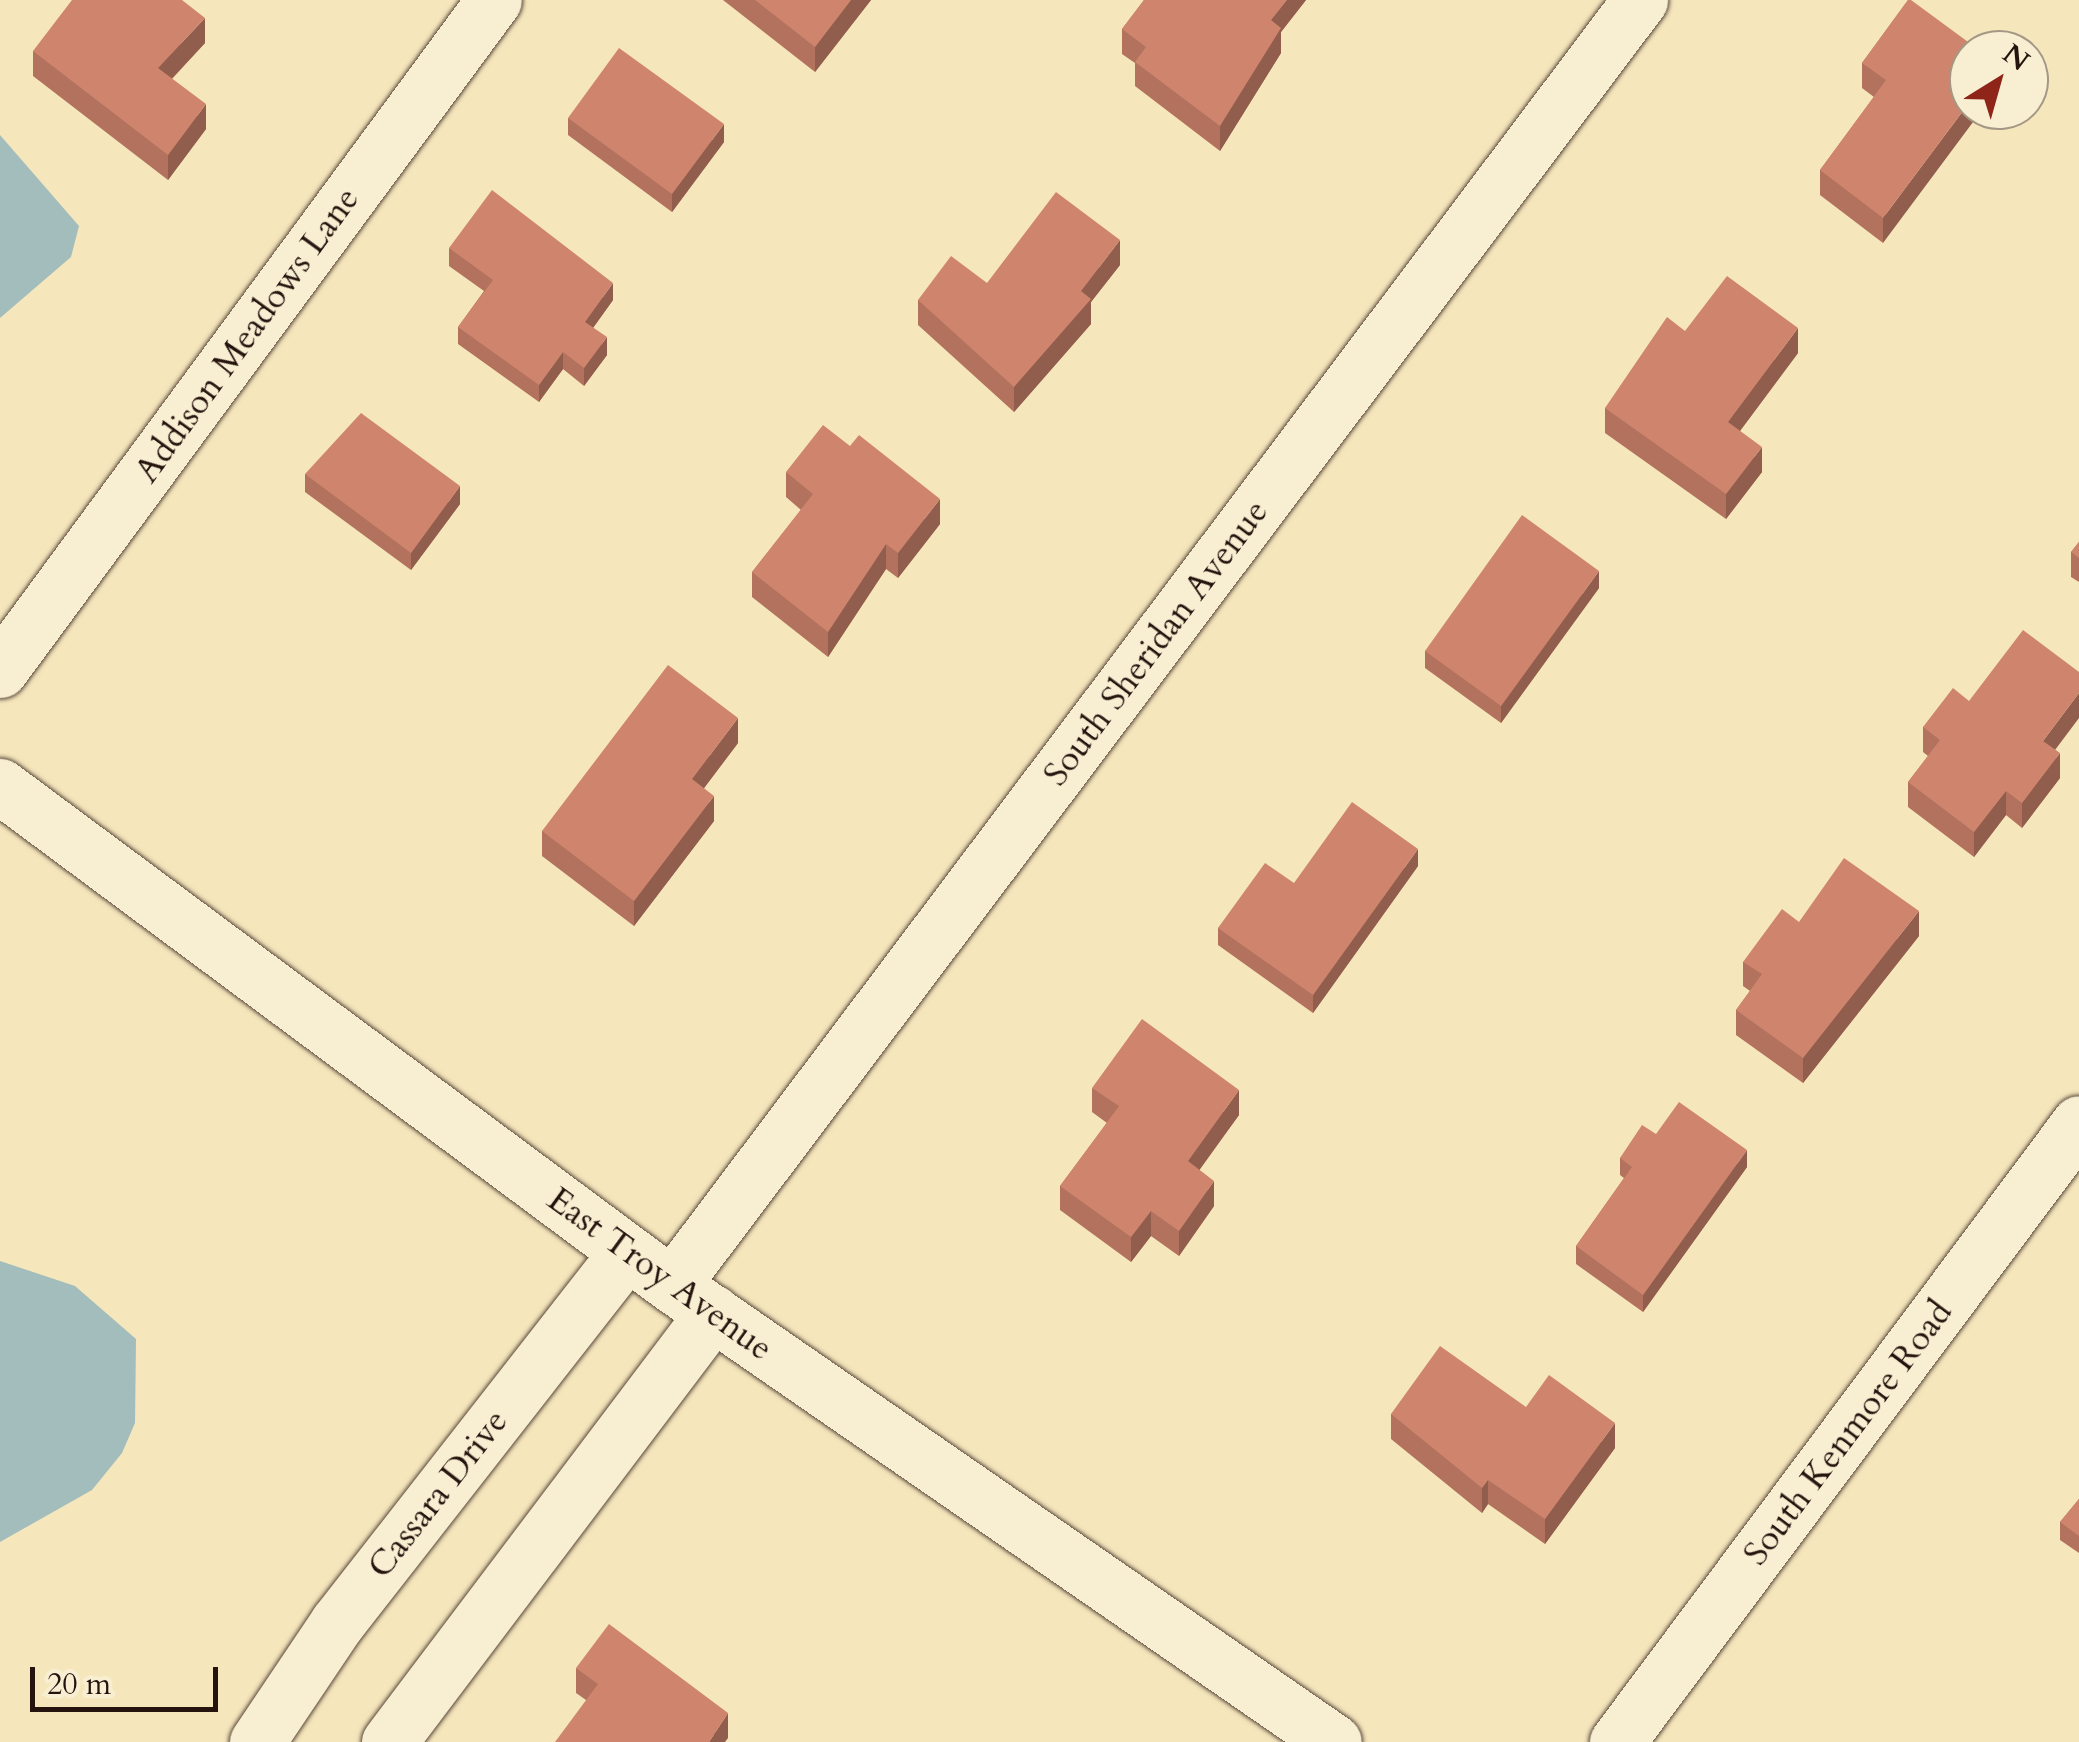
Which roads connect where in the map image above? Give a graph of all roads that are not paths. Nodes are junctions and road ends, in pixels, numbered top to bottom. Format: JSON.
{"nodes":[{"id":1,"x":494,"y":0,"type":"edge"},
{"id":2,"x":1640,"y":0,"type":"edge"},
{"id":3,"x":0,"y":670,"type":"edge"},
{"id":4,"x":0,"y":786,"type":"edge"},
{"id":5,"x":2079,"y":1124,"type":"edge"},
{"id":6,"x":627,"y":1252,"type":"junction"},
{"id":7,"x":692,"y":1299,"type":"junction"},
{"id":8,"x":257,"y":1742,"type":"edge"},
{"id":9,"x":389,"y":1742,"type":"edge"},
{"id":10,"x":1334,"y":1742,"type":"edge"},
{"id":11,"x":1618,"y":1742,"type":"edge"}],
"edges":[{"from":1,"to":3,"type":"street","name":"Addison Meadows Lane"},
{"from":2,"to":7,"type":"street","name":"South Sheridan Avenue"},
{"from":4,"to":6,"type":"street","name":"East Troy Avenue"},
{"from":5,"to":11,"type":"street","name":"South Kenmore Road"},
{"from":6,"to":7,"type":"street","name":"East Troy Avenue"},
{"from":6,"to":8,"type":"street","name":"Cassara Drive"},
{"from":7,"to":9,"type":"street"},
{"from":7,"to":10,"type":"street","name":"East Troy Avenue"}]}
